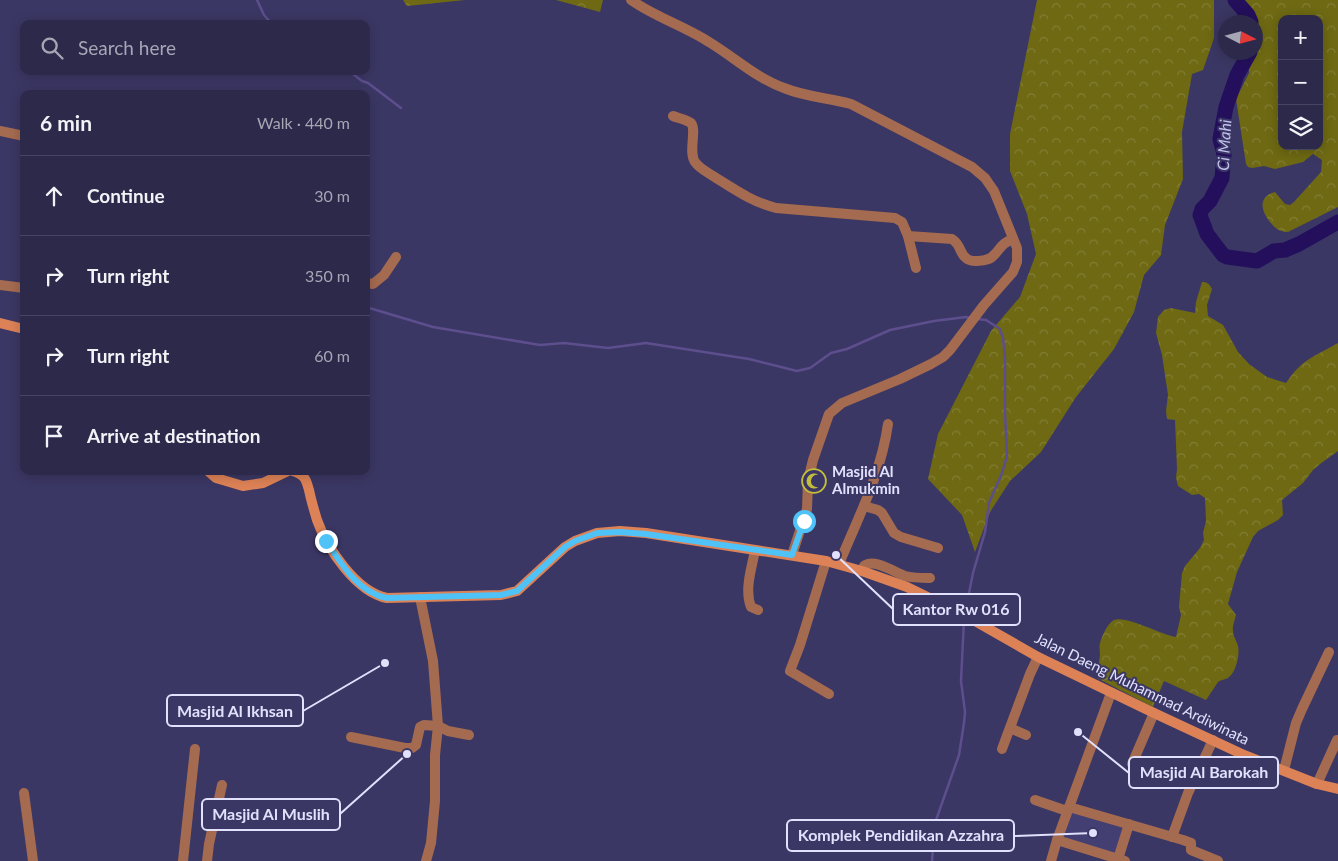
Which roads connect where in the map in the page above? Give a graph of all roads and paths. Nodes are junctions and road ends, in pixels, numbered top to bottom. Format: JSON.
{"nodes":[{"id":1,"x":631,"y":0,"type":"edge"},
{"id":2,"x":673,"y":116,"type":"dead end"},
{"id":3,"x":0,"y":131,"type":"edge"},
{"id":4,"x":20,"y":135,"type":"edge"},
{"id":5,"x":908,"y":236,"type":"junction"},
{"id":6,"x":1013,"y":239,"type":"junction"},
{"id":7,"x":396,"y":257,"type":"dead end"},
{"id":8,"x":916,"y":268,"type":"dead end"},
{"id":9,"x":370,"y":284,"type":"edge"},
{"id":10,"x":0,"y":285,"type":"edge"},
{"id":11,"x":20,"y":288,"type":"edge"},
{"id":12,"x":0,"y":323,"type":"edge"},
{"id":13,"x":20,"y":328,"type":"edge"},
{"id":14,"x":888,"y":424,"type":"dead end"},
{"id":15,"x":213,"y":475,"type":"edge"},
{"id":16,"x":280,"y":475,"type":"edge"},
{"id":17,"x":302,"y":475,"type":"edge"},
{"id":18,"x":864,"y":506,"type":"junction"},
{"id":19,"x":938,"y":548,"type":"dead end"},
{"id":20,"x":756,"y":550,"type":"junction"},
{"id":21,"x":792,"y":555,"type":"junction"},
{"id":22,"x":826,"y":561,"type":"junction"},
{"id":23,"x":839,"y":564,"type":"junction"},
{"id":24,"x":862,"y":571,"type":"junction"},
{"id":25,"x":930,"y":578,"type":"dead end"},
{"id":26,"x":420,"y":597,"type":"junction"},
{"id":27,"x":758,"y":610,"type":"dead end"},
{"id":28,"x":1329,"y":652,"type":"dead end"},
{"id":29,"x":1038,"y":656,"type":"junction"},
{"id":30,"x":1111,"y":693,"type":"junction"},
{"id":31,"x":829,"y":694,"type":"dead end"},
{"id":32,"x":1154,"y":713,"type":"junction"},
{"id":33,"x":438,"y":726,"type":"junction"},
{"id":34,"x":1010,"y":728,"type":"junction"},
{"id":35,"x":470,"y":735,"type":"dead end"},
{"id":36,"x":1026,"y":735,"type":"dead end"},
{"id":37,"x":351,"y":737,"type":"dead end"},
{"id":38,"x":1213,"y":740,"type":"junction"},
{"id":39,"x":1338,"y":740,"type":"edge"},
{"id":40,"x":196,"y":749,"type":"dead end"},
{"id":41,"x":1002,"y":749,"type":"dead end"},
{"id":42,"x":1132,"y":764,"type":"dead end"},
{"id":43,"x":1284,"y":770,"type":"junction"},
{"id":44,"x":1317,"y":784,"type":"junction"},
{"id":45,"x":222,"y":785,"type":"dead end"},
{"id":46,"x":1338,"y":789,"type":"edge"},
{"id":47,"x":24,"y":793,"type":"dead end"},
{"id":48,"x":1035,"y":800,"type":"dead end"},
{"id":49,"x":1068,"y":809,"type":"junction"},
{"id":50,"x":1129,"y":824,"type":"junction"},
{"id":51,"x":1172,"y":837,"type":"junction"},
{"id":52,"x":1057,"y":840,"type":"junction"},
{"id":53,"x":1121,"y":860,"type":"edge"},
{"id":54,"x":32,"y":861,"type":"edge"},
{"id":55,"x":183,"y":861,"type":"edge"},
{"id":56,"x":206,"y":861,"type":"edge"},
{"id":57,"x":426,"y":861,"type":"edge"},
{"id":58,"x":1051,"y":861,"type":"edge"},
{"id":59,"x":1218,"y":861,"type":"edge"}],
"edges":[{"from":1,"to":6,"type":"street"},
{"from":2,"to":5,"type":"street"},
{"from":3,"to":4,"type":"street"},
{"from":5,"to":6,"type":"street"},
{"from":5,"to":8,"type":"street"},
{"from":6,"to":21,"type":"street"},
{"from":7,"to":9,"type":"street"},
{"from":10,"to":11,"type":"street"},
{"from":12,"to":13,"type":"main road"},
{"from":14,"to":18,"type":"street"},
{"from":15,"to":16,"type":"main road"},
{"from":17,"to":26,"type":"main road","name":"Jalan Daeng Muhammad Ardiwinata"},
{"from":18,"to":19,"type":"street"},
{"from":18,"to":23,"type":"street"},
{"from":20,"to":21,"type":"main road","name":"Jalan Daeng Muhammad Ardiwinata"},
{"from":20,"to":26,"type":"main road","name":"Jalan Daeng Muhammad Ardiwinata"},
{"from":20,"to":27,"type":"street"},
{"from":21,"to":22,"type":"main road","name":"Jalan Daeng Muhammad Ardiwinata"},
{"from":22,"to":23,"type":"main road","name":"Jalan Daeng Muhammad Ardiwinata"},
{"from":22,"to":31,"type":"street"},
{"from":23,"to":24,"type":"main road","name":"Jalan Daeng Muhammad Ardiwinata"},
{"from":24,"to":25,"type":"street"},
{"from":24,"to":29,"type":"main road","name":"Jalan Daeng Muhammad Ardiwinata"},
{"from":26,"to":33,"type":"street"},
{"from":28,"to":43,"type":"street"},
{"from":29,"to":30,"type":"main road","name":"Jalan Daeng Muhammad Ardiwinata"},
{"from":29,"to":34,"type":"street"},
{"from":30,"to":32,"type":"main road","name":"Jalan Daeng Muhammad Ardiwinata"},
{"from":30,"to":49,"type":"street"},
{"from":32,"to":38,"type":"main road","name":"Jalan Daeng Muhammad Ardiwinata"},
{"from":32,"to":42,"type":"street"},
{"from":33,"to":35,"type":"street"},
{"from":33,"to":37,"type":"street"},
{"from":33,"to":57,"type":"street"},
{"from":34,"to":36,"type":"street"},
{"from":34,"to":41,"type":"street"},
{"from":38,"to":43,"type":"main road","name":"Jalan Daeng Muhammad Ardiwinata"},
{"from":38,"to":51,"type":"street"},
{"from":39,"to":44,"type":"street"},
{"from":40,"to":55,"type":"street"},
{"from":43,"to":44,"type":"main road","name":"Jalan Daeng Muhammad Ardiwinata"},
{"from":44,"to":46,"type":"main road","name":"Jalan Daeng Muhammad Ardiwinata"},
{"from":45,"to":56,"type":"street"},
{"from":47,"to":54,"type":"street"},
{"from":48,"to":49,"type":"street"},
{"from":49,"to":50,"type":"street"},
{"from":49,"to":52,"type":"street"},
{"from":50,"to":51,"type":"street"},
{"from":50,"to":53,"type":"street"},
{"from":51,"to":59,"type":"street"},
{"from":52,"to":53,"type":"street"},
{"from":52,"to":58,"type":"street"}]}
